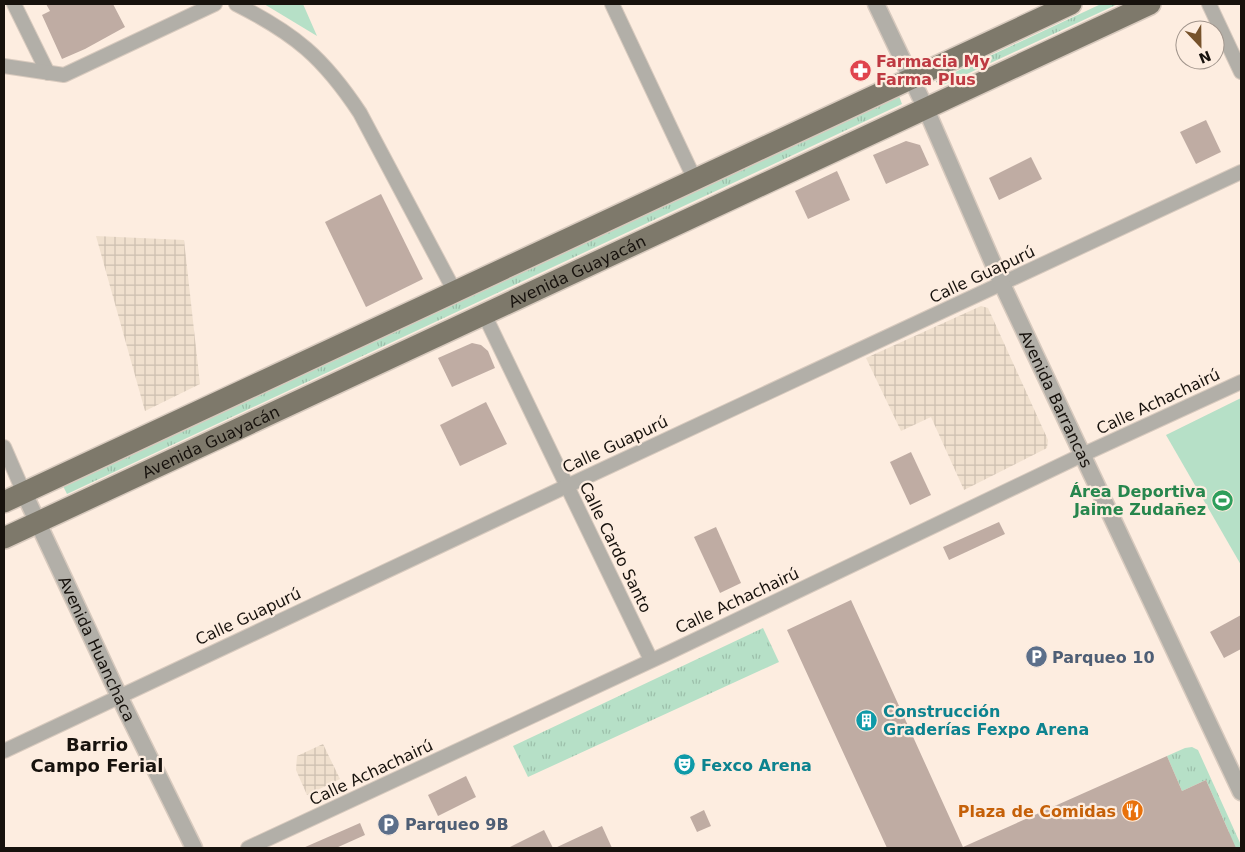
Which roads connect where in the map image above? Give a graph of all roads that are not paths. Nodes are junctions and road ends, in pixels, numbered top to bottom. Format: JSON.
{"nodes":[{"id":1,"x":14,"y":4,"type":"edge"},
{"id":2,"x":236,"y":4,"type":"edge"},
{"id":3,"x":612,"y":4,"type":"edge"},
{"id":4,"x":876,"y":4,"type":"edge"},
{"id":5,"x":1071,"y":4,"type":"edge"},
{"id":6,"x":1150,"y":4,"type":"edge"},
{"id":7,"x":1209,"y":4,"type":"edge"},
{"id":8,"x":210,"y":5,"type":"edge"},
{"id":9,"x":4,"y":66,"type":"edge"},
{"id":10,"x":1241,"y":72,"type":"edge"},
{"id":11,"x":48,"y":73,"type":"junction"},
{"id":12,"x":911,"y":78,"type":"junction"},
{"id":13,"x":926,"y":109,"type":"junction"},
{"id":14,"x":1241,"y":172,"type":"edge"},
{"id":15,"x":695,"y":180,"type":"junction"},
{"id":16,"x":1002,"y":284,"type":"junction"},
{"id":17,"x":455,"y":292,"type":"junction"},
{"id":18,"x":484,"y":314,"type":"junction"},
{"id":19,"x":1241,"y":382,"type":"edge"},
{"id":20,"x":4,"y":448,"type":"edge"},
{"id":21,"x":1082,"y":455,"type":"junction"},
{"id":22,"x":567,"y":486,"type":"junction"},
{"id":23,"x":24,"y":493,"type":"junction"},
{"id":24,"x":4,"y":502,"type":"edge"},
{"id":25,"x":37,"y":522,"type":"junction"},
{"id":26,"x":4,"y":538,"type":"edge"},
{"id":27,"x":651,"y":660,"type":"junction"},
{"id":28,"x":119,"y":696,"type":"junction"},
{"id":29,"x":4,"y":751,"type":"edge"},
{"id":30,"x":1241,"y":792,"type":"edge"},
{"id":31,"x":194,"y":848,"type":"edge"},
{"id":32,"x":248,"y":848,"type":"edge"}],
"edges":[{"from":1,"to":11,"type":"street"},
{"from":2,"to":17,"type":"street"},
{"from":3,"to":15,"type":"street"},
{"from":4,"to":12,"type":"street","name":"Avenida Barrancas"},
{"from":5,"to":12,"type":"main road","name":"Avenida Guayacán"},
{"from":6,"to":13,"type":"main road","name":"Avenida Guayacán"},
{"from":7,"to":10,"type":"street"},
{"from":8,"to":11,"type":"street"},
{"from":9,"to":11,"type":"street"},
{"from":12,"to":13,"type":"street","name":"Avenida Barrancas"},
{"from":12,"to":15,"type":"main road","name":"Avenida Guayacán"},
{"from":13,"to":16,"type":"street","name":"Avenida Barrancas"},
{"from":13,"to":18,"type":"main road","name":"Avenida Guayacán"},
{"from":14,"to":16,"type":"street","name":"Calle Guapurú"},
{"from":15,"to":17,"type":"main road","name":"Avenida Guayacán"},
{"from":16,"to":21,"type":"street","name":"Avenida Barrancas"},
{"from":16,"to":22,"type":"street","name":"Calle Guapurú"},
{"from":17,"to":23,"type":"main road","name":"Avenida Guayacán"},
{"from":18,"to":22,"type":"street","name":"Calle Cardo Santo"},
{"from":18,"to":25,"type":"main road","name":"Avenida Guayacán"},
{"from":19,"to":21,"type":"street","name":"Calle Achachairú"},
{"from":20,"to":23,"type":"street","name":"Avenida Huanchaca"},
{"from":21,"to":27,"type":"street","name":"Calle Achachairú"},
{"from":21,"to":30,"type":"street","name":"Avenida Barrancas"},
{"from":22,"to":27,"type":"street","name":"Calle Cardo Santo"},
{"from":22,"to":28,"type":"street","name":"Calle Guapurú"},
{"from":23,"to":24,"type":"main road","name":"Avenida Guayacán"},
{"from":23,"to":25,"type":"street","name":"Avenida Huanchaca"},
{"from":25,"to":26,"type":"main road","name":"Avenida Guayacán"},
{"from":25,"to":28,"type":"street","name":"Avenida Huanchaca"},
{"from":27,"to":32,"type":"street","name":"Calle Achachairú"},
{"from":28,"to":29,"type":"street","name":"Calle Guapurú"},
{"from":28,"to":31,"type":"street","name":"Avenida Huanchaca"}]}
